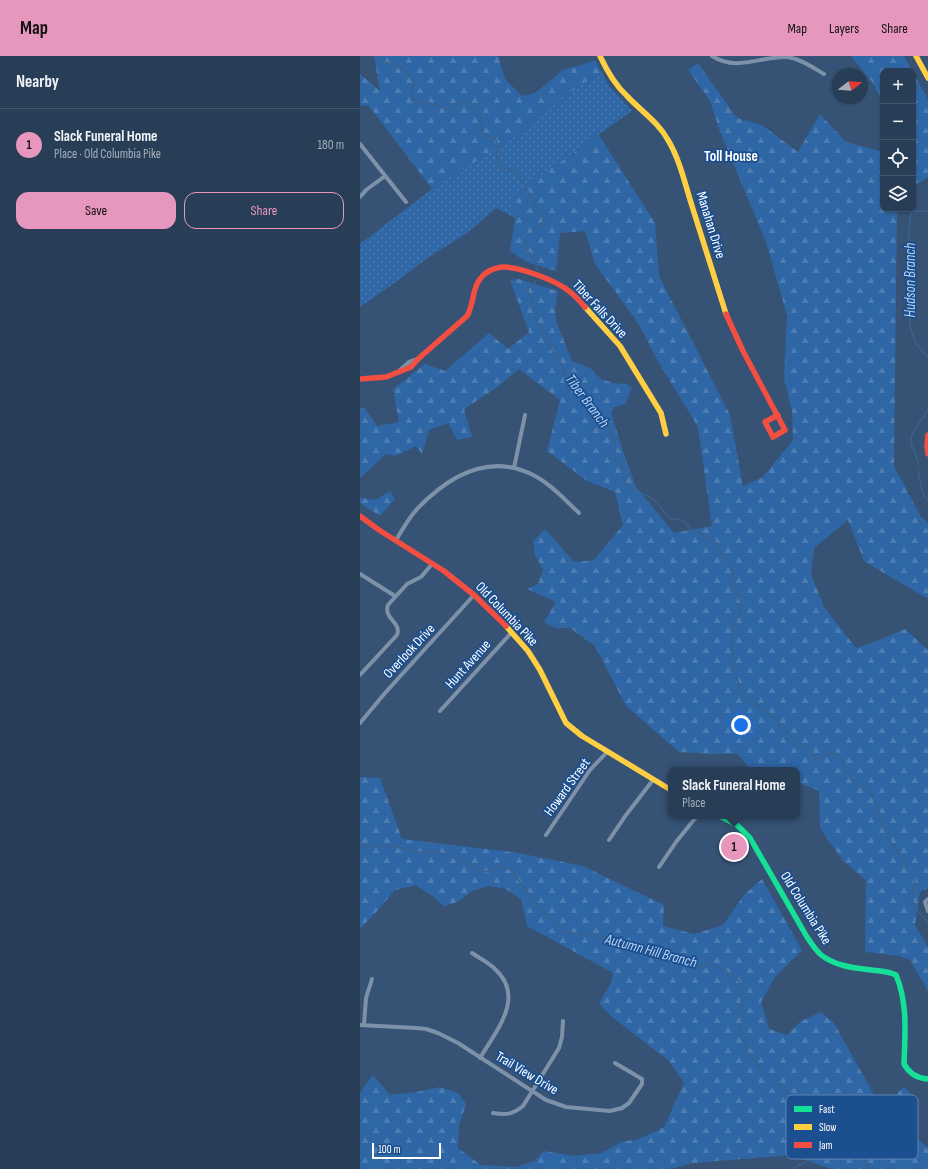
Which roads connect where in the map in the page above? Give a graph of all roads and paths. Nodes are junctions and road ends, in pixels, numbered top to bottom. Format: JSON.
{"nodes":[{"id":1,"x":600,"y":56,"type":"edge"},
{"id":2,"x":712,"y":56,"type":"edge"},
{"id":3,"x":919,"y":57,"type":"edge"},
{"id":4,"x":824,"y":74,"type":"dead end"},
{"id":5,"x":928,"y":78,"type":"edge"},
{"id":6,"x":360,"y":144,"type":"edge"},
{"id":7,"x":385,"y":176,"type":"junction"},
{"id":8,"x":360,"y":197,"type":"edge"},
{"id":9,"x":406,"y":202,"type":"dead end"},
{"id":10,"x":360,"y":379,"type":"edge"},
{"id":11,"x":525,"y":414,"type":"dead end"},
{"id":12,"x":778,"y":416,"type":"dead end"},
{"id":13,"x":666,"y":434,"type":"dead end"},
{"id":14,"x":928,"y":435,"type":"edge"},
{"id":15,"x":928,"y":454,"type":"edge"},
{"id":16,"x":514,"y":468,"type":"junction"},
{"id":17,"x":579,"y":513,"type":"dead end"},
{"id":18,"x":360,"y":516,"type":"edge"},
{"id":19,"x":396,"y":540,"type":"junction"},
{"id":20,"x":432,"y":564,"type":"junction"},
{"id":21,"x":360,"y":574,"type":"edge"},
{"id":22,"x":474,"y":595,"type":"junction"},
{"id":23,"x":395,"y":596,"type":"junction"},
{"id":24,"x":512,"y":632,"type":"junction"},
{"id":25,"x":360,"y":675,"type":"edge"},
{"id":26,"x":440,"y":711,"type":"dead end"},
{"id":27,"x":360,"y":723,"type":"edge"},
{"id":28,"x":607,"y":752,"type":"junction"},
{"id":29,"x":653,"y":780,"type":"junction"},
{"id":30,"x":668,"y":788,"type":"edge"},
{"id":31,"x":695,"y":819,"type":"edge"},
{"id":32,"x":726,"y":819,"type":"edge"},
{"id":33,"x":546,"y":835,"type":"dead end"},
{"id":34,"x":610,"y":840,"type":"dead end"},
{"id":35,"x":659,"y":867,"type":"dead end"},
{"id":36,"x":927,"y":900,"type":"edge"},
{"id":37,"x":928,"y":911,"type":"edge"},
{"id":38,"x":472,"y":953,"type":"dead end"},
{"id":39,"x":372,"y":979,"type":"dead end"},
{"id":40,"x":563,"y":1021,"type":"dead end"},
{"id":41,"x":362,"y":1025,"type":"edge"},
{"id":42,"x":480,"y":1058,"type":"junction"},
{"id":43,"x":615,"y":1063,"type":"dead end"},
{"id":44,"x":928,"y":1079,"type":"edge"},
{"id":45,"x":532,"y":1091,"type":"junction"},
{"id":46,"x":492,"y":1113,"type":"dead end"}],
"edges":[{"from":1,"to":12,"type":"street","name":"Manahan Drive"},
{"from":2,"to":4,"type":"street"},
{"from":3,"to":5,"type":"street"},
{"from":6,"to":7,"type":"street"},
{"from":7,"to":8,"type":"street"},
{"from":7,"to":9,"type":"street"},
{"from":10,"to":13,"type":"street","name":"Tiber Falls Drive"},
{"from":11,"to":16,"type":"street"},
{"from":14,"to":15,"type":"street"},
{"from":16,"to":17,"type":"street"},
{"from":16,"to":19,"type":"street"},
{"from":18,"to":19,"type":"street","name":"Old Columbia Pike"},
{"from":19,"to":20,"type":"street","name":"Old Columbia Pike"},
{"from":20,"to":22,"type":"street","name":"Old Columbia Pike"},
{"from":20,"to":23,"type":"street"},
{"from":21,"to":23,"type":"street"},
{"from":22,"to":24,"type":"street","name":"Old Columbia Pike"},
{"from":22,"to":27,"type":"street","name":"Overlook Drive"},
{"from":23,"to":25,"type":"street"},
{"from":24,"to":26,"type":"street","name":"Hunt Avenue"},
{"from":24,"to":28,"type":"street","name":"Old Columbia Pike"},
{"from":28,"to":29,"type":"street","name":"Old Columbia Pike"},
{"from":28,"to":33,"type":"street","name":"Howard Street"},
{"from":29,"to":30,"type":"street","name":"Old Columbia Pike"},
{"from":29,"to":34,"type":"street"},
{"from":31,"to":35,"type":"street"},
{"from":32,"to":44,"type":"street","name":"Old Columbia Pike"},
{"from":36,"to":37,"type":"street"},
{"from":38,"to":42,"type":"street"},
{"from":39,"to":41,"type":"street"},
{"from":40,"to":45,"type":"street"},
{"from":41,"to":42,"type":"street","name":"Trail View Drive"},
{"from":42,"to":45,"type":"street","name":"Trail View Drive"},
{"from":43,"to":45,"type":"street","name":"Trail View Drive"},
{"from":45,"to":46,"type":"street"}]}
